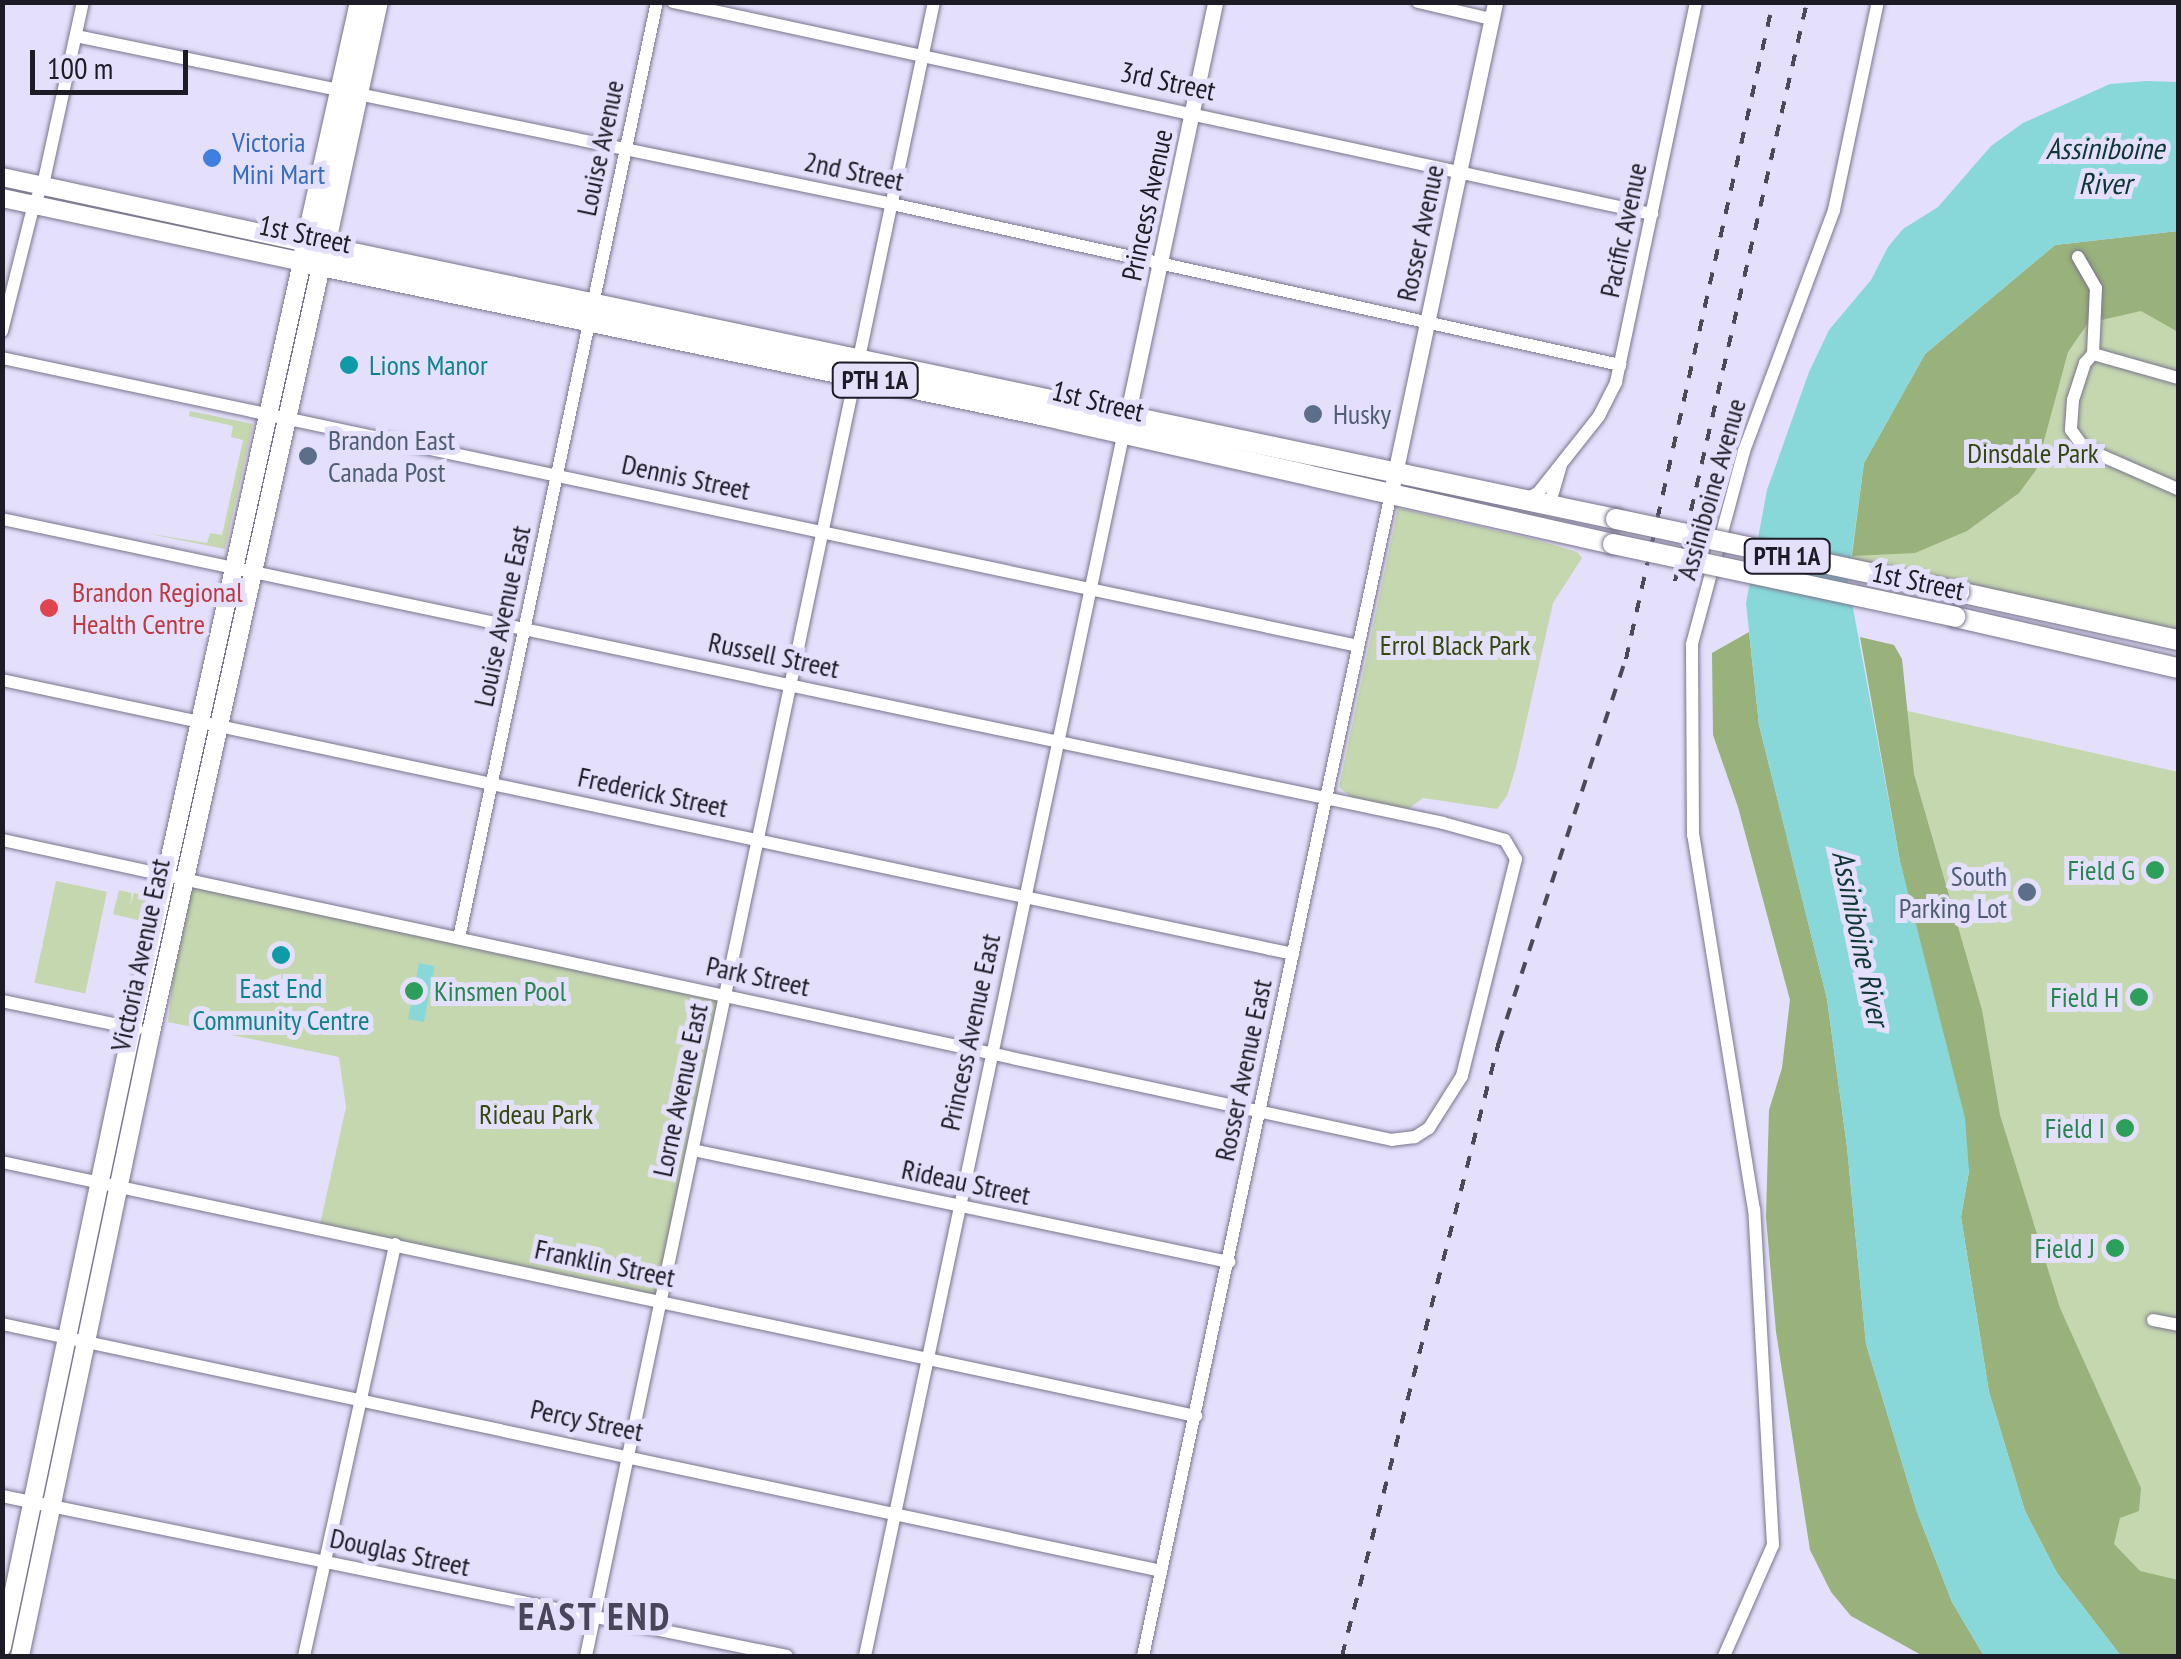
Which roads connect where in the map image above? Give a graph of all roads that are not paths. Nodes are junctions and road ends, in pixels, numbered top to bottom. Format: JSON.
{"nodes":[{"id":1,"x":83,"y":2,"type":"edge"},
{"id":2,"x":360,"y":2,"type":"edge"},
{"id":3,"x":378,"y":2,"type":"edge"},
{"id":4,"x":657,"y":2,"type":"edge"},
{"id":5,"x":673,"y":2,"type":"edge"},
{"id":6,"x":934,"y":2,"type":"edge"},
{"id":7,"x":1215,"y":2,"type":"edge"},
{"id":8,"x":1418,"y":2,"type":"edge"},
{"id":9,"x":1696,"y":2,"type":"edge"},
{"id":10,"x":1878,"y":2,"type":"edge"},
{"id":11,"x":1493,"y":10,"type":"edge"},
{"id":12,"x":76,"y":36,"type":"junction"},
{"id":13,"x":923,"y":55,"type":"junction"},
{"id":14,"x":348,"y":95,"type":"junction"},
{"id":15,"x":1192,"y":112,"type":"junction"},
{"id":16,"x":626,"y":148,"type":"junction"},
{"id":17,"x":1458,"y":171,"type":"junction"},
{"id":18,"x":2,"y":177,"type":"edge"},
{"id":19,"x":43,"y":185,"type":"junction"},
{"id":20,"x":2,"y":198,"type":"edge"},
{"id":21,"x":34,"y":204,"type":"junction"},
{"id":22,"x":892,"y":204,"type":"junction"},
{"id":23,"x":1652,"y":214,"type":"junction"},
{"id":24,"x":314,"y":254,"type":"junction"},
{"id":25,"x":2078,"y":258,"type":"dead end"},
{"id":26,"x":1159,"y":265,"type":"junction"},
{"id":27,"x":591,"y":314,"type":"junction"},
{"id":28,"x":1427,"y":324,"type":"junction"},
{"id":29,"x":2,"y":331,"type":"edge"},
{"id":30,"x":2093,"y":354,"type":"junction"},
{"id":31,"x":2,"y":358,"type":"edge"},
{"id":32,"x":1620,"y":365,"type":"junction"},
{"id":33,"x":857,"y":367,"type":"junction"},
{"id":34,"x":2178,"y":378,"type":"edge"},
{"id":35,"x":278,"y":416,"type":"junction"},
{"id":36,"x":1125,"y":427,"type":"junction"},
{"id":37,"x":1566,"y":454,"type":"junction"},
{"id":38,"x":558,"y":476,"type":"junction"},
{"id":39,"x":1393,"y":484,"type":"junction"},
{"id":40,"x":2178,"y":489,"type":"edge"},
{"id":41,"x":1552,"y":496,"type":"junction"},
{"id":42,"x":1514,"y":499,"type":"junction"},
{"id":43,"x":1448,"y":505,"type":"junction"},
{"id":44,"x":2,"y":520,"type":"edge"},
{"id":45,"x":822,"y":531,"type":"junction"},
{"id":46,"x":245,"y":569,"type":"junction"},
{"id":47,"x":1090,"y":588,"type":"junction"},
{"id":48,"x":524,"y":629,"type":"junction"},
{"id":49,"x":2178,"y":640,"type":"edge"},
{"id":50,"x":1358,"y":646,"type":"junction"},
{"id":51,"x":2178,"y":668,"type":"edge"},
{"id":52,"x":2,"y":680,"type":"edge"},
{"id":53,"x":790,"y":683,"type":"junction"},
{"id":54,"x":211,"y":724,"type":"junction"},
{"id":55,"x":1058,"y":742,"type":"junction"},
{"id":56,"x":492,"y":783,"type":"junction"},
{"id":57,"x":1325,"y":798,"type":"junction"},
{"id":58,"x":758,"y":839,"type":"junction"},
{"id":59,"x":2,"y":840,"type":"edge"},
{"id":60,"x":1515,"y":866,"type":"joint"},
{"id":61,"x":175,"y":878,"type":"junction"},
{"id":62,"x":1025,"y":896,"type":"junction"},
{"id":63,"x":460,"y":938,"type":"junction"},
{"id":64,"x":1293,"y":954,"type":"junction"},
{"id":65,"x":726,"y":996,"type":"junction"},
{"id":66,"x":2,"y":1001,"type":"edge"},
{"id":67,"x":142,"y":1030,"type":"junction"},
{"id":68,"x":991,"y":1050,"type":"junction"},
{"id":69,"x":1260,"y":1108,"type":"junction"},
{"id":70,"x":693,"y":1150,"type":"junction"},
{"id":71,"x":2,"y":1162,"type":"edge"},
{"id":72,"x":99,"y":1182,"type":"junction"},
{"id":73,"x":121,"y":1188,"type":"junction"},
{"id":74,"x":960,"y":1206,"type":"junction"},
{"id":75,"x":395,"y":1244,"type":"junction"},
{"id":76,"x":1229,"y":1262,"type":"junction"},
{"id":77,"x":661,"y":1301,"type":"junction"},
{"id":78,"x":2154,"y":1320,"type":"dead end"},
{"id":79,"x":2,"y":1324,"type":"edge"},
{"id":80,"x":2178,"y":1325,"type":"edge"},
{"id":81,"x":68,"y":1339,"type":"junction"},
{"id":82,"x":88,"y":1341,"type":"junction"},
{"id":83,"x":926,"y":1358,"type":"junction"},
{"id":84,"x":361,"y":1398,"type":"junction"},
{"id":85,"x":1196,"y":1416,"type":"junction"},
{"id":86,"x":628,"y":1454,"type":"junction"},
{"id":87,"x":2,"y":1496,"type":"edge"},
{"id":88,"x":43,"y":1504,"type":"junction"},
{"id":89,"x":893,"y":1512,"type":"junction"},
{"id":90,"x":325,"y":1562,"type":"junction"},
{"id":91,"x":1161,"y":1571,"type":"junction"},
{"id":92,"x":594,"y":1618,"type":"junction"},
{"id":93,"x":2,"y":1647,"type":"edge"},
{"id":94,"x":20,"y":1656,"type":"edge"},
{"id":95,"x":304,"y":1656,"type":"edge"},
{"id":96,"x":586,"y":1656,"type":"edge"},
{"id":97,"x":788,"y":1656,"type":"edge"},
{"id":98,"x":865,"y":1656,"type":"edge"},
{"id":99,"x":1143,"y":1656,"type":"edge"},
{"id":100,"x":1724,"y":1656,"type":"edge"}],
"edges":[{"from":1,"to":12,"type":"street"},
{"from":2,"to":14,"type":"main road"},
{"from":3,"to":14,"type":"main road"},
{"from":4,"to":16,"type":"street","name":"Louise Avenue"},
{"from":5,"to":13,"type":"street","name":"3rd Street"},
{"from":6,"to":13,"type":"street","name":"Lorne Avenue East"},
{"from":7,"to":15,"type":"street","name":"Princess Avenue"},
{"from":8,"to":11,"type":"street"},
{"from":9,"to":23,"type":"street","name":"Pacific Avenue"},
{"from":10,"to":100,"type":"street","name":"Assiniboine Avenue"},
{"from":11,"to":17,"type":"street","name":"Rosser Avenue"},
{"from":12,"to":14,"type":"street","name":"2nd Street"},
{"from":12,"to":19,"type":"street"},
{"from":13,"to":15,"type":"street","name":"3rd Street"},
{"from":13,"to":22,"type":"street","name":"Lorne Avenue East"},
{"from":14,"to":16,"type":"street","name":"2nd Street"},
{"from":14,"to":24,"type":"main road"},
{"from":15,"to":17,"type":"street","name":"3rd Street"},
{"from":15,"to":26,"type":"street","name":"Princess Avenue"},
{"from":16,"to":22,"type":"street","name":"2nd Street"},
{"from":16,"to":27,"type":"street","name":"Louise Avenue"},
{"from":17,"to":23,"type":"street","name":"3rd Street"},
{"from":17,"to":28,"type":"street","name":"Rosser Avenue"},
{"from":18,"to":19,"type":"main road","name":"1st Street"},
{"from":19,"to":21,"type":"street"},
{"from":19,"to":24,"type":"main road","name":"1st Street"},
{"from":20,"to":21,"type":"main road","name":"1st Street"},
{"from":21,"to":24,"type":"main road","name":"1st Street"},
{"from":21,"to":29,"type":"street"},
{"from":22,"to":26,"type":"street","name":"2nd Street"},
{"from":22,"to":33,"type":"street","name":"Lorne Avenue East"},
{"from":23,"to":32,"type":"street","name":"Pacific Avenue"},
{"from":24,"to":27,"type":"main road","name":"1st Street","number":"PTH 1A"},
{"from":24,"to":35,"type":"main road","name":"Victoria Avenue East"},
{"from":25,"to":30,"type":"street"},
{"from":26,"to":28,"type":"street","name":"2nd Street"},
{"from":26,"to":36,"type":"street","name":"Princess Avenue"},
{"from":27,"to":33,"type":"main road","name":"1st Street","number":"PTH 1A"},
{"from":27,"to":38,"type":"street","name":"Louise Avenue East"},
{"from":28,"to":32,"type":"street","name":"2nd Street"},
{"from":28,"to":39,"type":"street","name":"Rosser Avenue"},
{"from":30,"to":34,"type":"street"},
{"from":30,"to":40,"type":"street"},
{"from":31,"to":35,"type":"street","name":"Dennis Street"},
{"from":32,"to":37,"type":"street","name":"Pacific Avenue"},
{"from":33,"to":36,"type":"main road","name":"1st Street","number":"PTH 1A"},
{"from":33,"to":45,"type":"street","name":"Lorne Avenue East"},
{"from":35,"to":38,"type":"street","name":"Dennis Street"},
{"from":35,"to":46,"type":"main road","name":"Victoria Avenue East"},
{"from":36,"to":39,"type":"main road","name":"1st Street","number":"PTH 1A"},
{"from":36,"to":47,"type":"street","name":"Princess Avenue East"},
{"from":37,"to":41,"type":"street","name":"Pacific Avenue"},
{"from":37,"to":42,"type":"street","name":"Pacific Avenue"},
{"from":38,"to":45,"type":"street","name":"Dennis Street"},
{"from":38,"to":48,"type":"street","name":"Louise Avenue East"},
{"from":39,"to":42,"type":"main road","name":"1st Street","number":"PTH 1A"},
{"from":39,"to":43,"type":"main road","name":"1st Street","number":"PTH 1A"},
{"from":39,"to":50,"type":"street","name":"Rosser Avenue East"},
{"from":41,"to":42,"type":"main road","name":"1st Street","number":"PTH 1A"},
{"from":41,"to":43,"type":"main road"},
{"from":41,"to":49,"type":"main road","name":"1st Street","number":"PTH 1A","bridge":true},
{"from":43,"to":51,"type":"main road","name":"1st Street","number":"PTH 1A","bridge":true},
{"from":44,"to":46,"type":"street","name":"Russell Street"},
{"from":45,"to":47,"type":"street","name":"Dennis Street"},
{"from":45,"to":53,"type":"street","name":"Lorne Avenue East"},
{"from":46,"to":48,"type":"street","name":"Russell Street"},
{"from":46,"to":54,"type":"main road","name":"Victoria Avenue East"},
{"from":47,"to":50,"type":"street","name":"Dennis Street"},
{"from":47,"to":55,"type":"street","name":"Princess Avenue East"},
{"from":48,"to":53,"type":"street","name":"Russell Street"},
{"from":48,"to":56,"type":"street","name":"Louise Avenue East"},
{"from":50,"to":57,"type":"street","name":"Rosser Avenue East"},
{"from":52,"to":54,"type":"street","name":"Frederick Street"},
{"from":53,"to":55,"type":"street","name":"Russell Street"},
{"from":53,"to":58,"type":"street","name":"Lorne Avenue East"},
{"from":54,"to":56,"type":"street","name":"Frederick Street"},
{"from":54,"to":61,"type":"main road","name":"Victoria Avenue East"},
{"from":55,"to":57,"type":"street","name":"Russell Street"},
{"from":55,"to":62,"type":"street","name":"Princess Avenue East"},
{"from":56,"to":58,"type":"street","name":"Frederick Street"},
{"from":56,"to":63,"type":"street","name":"Louise Avenue East"},
{"from":57,"to":60,"type":"street","name":"Russell Street"},
{"from":57,"to":64,"type":"street","name":"Rosser Avenue East"},
{"from":58,"to":62,"type":"street","name":"Frederick Street"},
{"from":58,"to":65,"type":"street","name":"Lorne Avenue East"},
{"from":59,"to":61,"type":"street","name":"Park Street"},
{"from":60,"to":69,"type":"street","name":"Park Street"},
{"from":61,"to":63,"type":"street","name":"Park Street"},
{"from":61,"to":67,"type":"main road","name":"Victoria Avenue East"},
{"from":62,"to":64,"type":"street","name":"Frederick Street"},
{"from":62,"to":68,"type":"street","name":"Princess Avenue East"},
{"from":63,"to":65,"type":"street","name":"Park Street"},
{"from":64,"to":69,"type":"street","name":"Rosser Avenue East"},
{"from":65,"to":68,"type":"street","name":"Park Street"},
{"from":65,"to":70,"type":"street","name":"Lorne Avenue East"},
{"from":66,"to":67,"type":"street"},
{"from":67,"to":72,"type":"main road","name":"Victoria Avenue East"},
{"from":67,"to":73,"type":"main road","name":"Victoria Avenue East"},
{"from":68,"to":69,"type":"street","name":"Park Street"},
{"from":68,"to":74,"type":"street","name":"Princess Avenue East"},
{"from":69,"to":76,"type":"street","name":"Rosser Avenue East"},
{"from":70,"to":74,"type":"street","name":"Rideau Street"},
{"from":70,"to":77,"type":"street","name":"Lorne Avenue East"},
{"from":71,"to":72,"type":"street","name":"Franklin Street"},
{"from":72,"to":73,"type":"street","name":"Franklin Street"},
{"from":72,"to":81,"type":"main road","name":"Victoria Avenue East"},
{"from":73,"to":75,"type":"street","name":"Franklin Street"},
{"from":73,"to":82,"type":"main road","name":"Victoria Avenue East"},
{"from":74,"to":76,"type":"street","name":"Rideau Street"},
{"from":74,"to":83,"type":"street","name":"Princess Avenue East"},
{"from":75,"to":77,"type":"street","name":"Franklin Street"},
{"from":75,"to":84,"type":"street"},
{"from":76,"to":85,"type":"street","name":"Rosser Avenue East"},
{"from":77,"to":83,"type":"street","name":"Franklin Street"},
{"from":77,"to":86,"type":"street","name":"Lorne Avenue East"},
{"from":78,"to":80,"type":"street"},
{"from":79,"to":81,"type":"street","name":"Percy Street"},
{"from":81,"to":82,"type":"street","name":"Percy Street"},
{"from":81,"to":88,"type":"main road","name":"Victoria Avenue East"},
{"from":82,"to":84,"type":"street","name":"Percy Street"},
{"from":82,"to":88,"type":"main road","name":"Victoria Avenue East"},
{"from":83,"to":85,"type":"street","name":"Franklin Street"},
{"from":83,"to":89,"type":"street","name":"Princess Avenue East"},
{"from":84,"to":86,"type":"street","name":"Percy Street"},
{"from":84,"to":90,"type":"street"},
{"from":85,"to":91,"type":"street","name":"Rosser Avenue East"},
{"from":86,"to":89,"type":"street","name":"Percy Street"},
{"from":86,"to":92,"type":"street","name":"Lorne Avenue East"},
{"from":87,"to":88,"type":"street","name":"Douglas Street"},
{"from":88,"to":90,"type":"street","name":"Douglas Street"},
{"from":88,"to":93,"type":"main road","name":"Victoria Avenue East"},
{"from":88,"to":94,"type":"main road","name":"Victoria Avenue East"},
{"from":89,"to":91,"type":"street","name":"Percy Street"},
{"from":89,"to":98,"type":"street","name":"Princess Avenue East"},
{"from":90,"to":92,"type":"street","name":"Douglas Street"},
{"from":90,"to":95,"type":"street"},
{"from":91,"to":99,"type":"street","name":"Rosser Avenue East"},
{"from":92,"to":96,"type":"street","name":"Lorne Avenue East"},
{"from":92,"to":97,"type":"street","name":"Douglas Street"}]}
